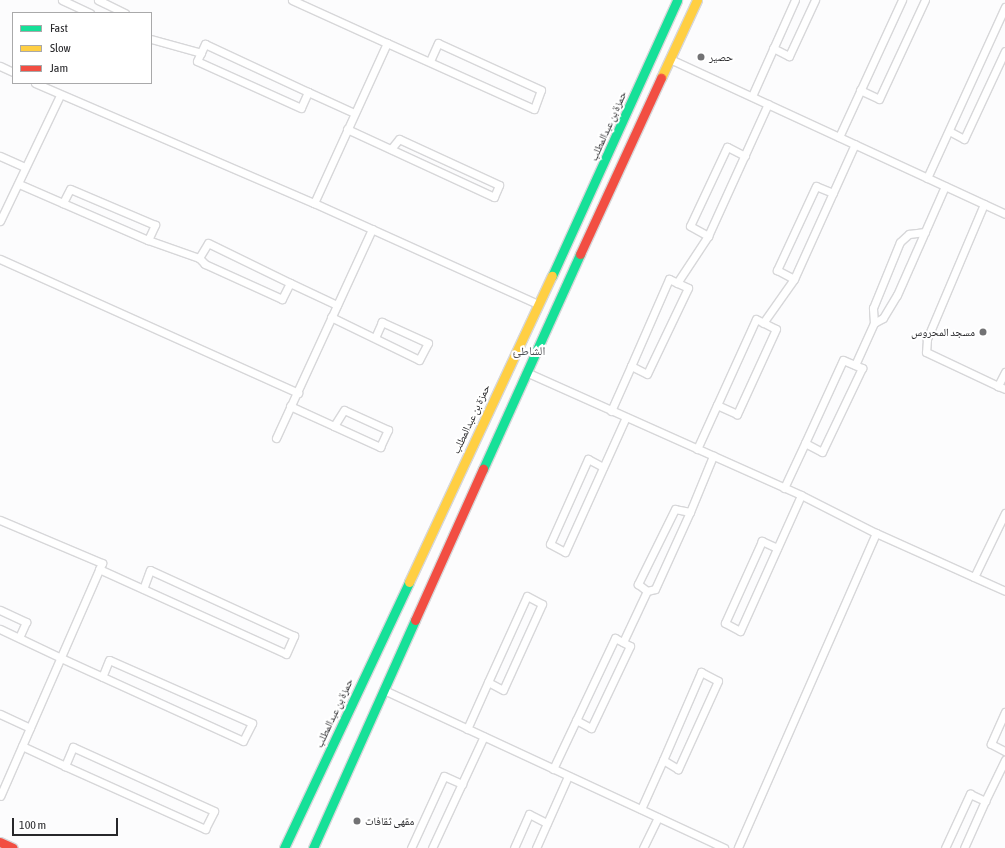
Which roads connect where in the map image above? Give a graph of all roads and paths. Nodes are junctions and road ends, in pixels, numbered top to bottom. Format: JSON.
{"nodes":[{"id":1,"x":62,"y":0,"type":"edge"},
{"id":2,"x":98,"y":0,"type":"edge"},
{"id":3,"x":292,"y":0,"type":"edge"},
{"id":4,"x":677,"y":0,"type":"edge"},
{"id":5,"x":697,"y":0,"type":"edge"},
{"id":6,"x":794,"y":0,"type":"edge"},
{"id":7,"x":815,"y":0,"type":"edge"},
{"id":8,"x":902,"y":0,"type":"edge"},
{"id":9,"x":925,"y":0,"type":"edge"},
{"id":10,"x":1005,"y":7,"type":"edge"},
{"id":11,"x":88,"y":12,"type":"edge"},
{"id":12,"x":123,"y":12,"type":"edge"},
{"id":13,"x":152,"y":39,"type":"edge"},
{"id":14,"x":386,"y":43,"type":"junction"},
{"id":15,"x":773,"y":48,"type":"junction"},
{"id":16,"x":1005,"y":51,"type":"edge"},
{"id":17,"x":201,"y":53,"type":"junction"},
{"id":18,"x":670,"y":59,"type":"junction"},
{"id":19,"x":430,"y":61,"type":"junction"},
{"id":20,"x":0,"y":66,"type":"edge"},
{"id":21,"x":12,"y":72,"type":"edge"},
{"id":22,"x":37,"y":84,"type":"edge"},
{"id":23,"x":860,"y":90,"type":"junction"},
{"id":24,"x":308,"y":92,"type":"junction"},
{"id":25,"x":60,"y":95,"type":"junction"},
{"id":26,"x":752,"y":96,"type":"junction"},
{"id":27,"x":768,"y":104,"type":"junction"},
{"id":28,"x":354,"y":113,"type":"junction"},
{"id":29,"x":347,"y":129,"type":"junction"},
{"id":30,"x":949,"y":131,"type":"junction"},
{"id":31,"x":839,"y":137,"type":"junction"},
{"id":32,"x":855,"y":144,"type":"junction"},
{"id":33,"x":391,"y":149,"type":"junction"},
{"id":34,"x":0,"y":156,"type":"edge"},
{"id":35,"x":745,"y":156,"type":"junction"},
{"id":36,"x":606,"y":161,"type":"junction"},
{"id":37,"x":25,"y":167,"type":"junction"},
{"id":38,"x":617,"y":172,"type":"junction"},
{"id":39,"x":927,"y":178,"type":"junction"},
{"id":40,"x":19,"y":184,"type":"junction"},
{"id":41,"x":945,"y":186,"type":"junction"},
{"id":42,"x":833,"y":193,"type":"junction"},
{"id":43,"x":590,"y":195,"type":"junction"},
{"id":44,"x":63,"y":203,"type":"junction"},
{"id":45,"x":314,"y":203,"type":"junction"},
{"id":46,"x":984,"y":204,"type":"junction"},
{"id":47,"x":601,"y":206,"type":"junction"},
{"id":48,"x":1005,"y":214,"type":"edge"},
{"id":49,"x":0,"y":221,"type":"edge"},
{"id":50,"x":372,"y":229,"type":"junction"},
{"id":51,"x":925,"y":232,"type":"junction"},
{"id":52,"x":708,"y":236,"type":"junction"},
{"id":53,"x":148,"y":240,"type":"junction"},
{"id":54,"x":199,"y":258,"type":"junction"},
{"id":55,"x":0,"y":259,"type":"edge"},
{"id":56,"x":794,"y":278,"type":"junction"},
{"id":57,"x":290,"y":283,"type":"junction"},
{"id":58,"x":678,"y":283,"type":"junction"},
{"id":59,"x":538,"y":304,"type":"junction"},
{"id":60,"x":337,"y":305,"type":"junction"},
{"id":61,"x":331,"y":317,"type":"junction"},
{"id":62,"x":763,"y":323,"type":"junction"},
{"id":63,"x":874,"y":323,"type":"junction"},
{"id":64,"x":375,"y":338,"type":"junction"},
{"id":65,"x":855,"y":365,"type":"junction"},
{"id":66,"x":631,"y":366,"type":"junction"},
{"id":67,"x":526,"y":372,"type":"junction"},
{"id":68,"x":1005,"y":372,"type":"edge"},
{"id":69,"x":1002,"y":387,"type":"edge"},
{"id":70,"x":298,"y":393,"type":"junction"},
{"id":71,"x":717,"y":405,"type":"junction"},
{"id":72,"x":290,"y":406,"type":"junction"},
{"id":73,"x":611,"y":411,"type":"junction"},
{"id":74,"x":626,"y":417,"type":"junction"},
{"id":75,"x":334,"y":426,"type":"junction"},
{"id":76,"x":276,"y":438,"type":"dead end"},
{"id":77,"x":804,"y":443,"type":"junction"},
{"id":78,"x":698,"y":449,"type":"junction"},
{"id":79,"x":713,"y":456,"type":"junction"},
{"id":80,"x":603,"y":467,"type":"junction"},
{"id":81,"x":784,"y":488,"type":"junction"},
{"id":82,"x":801,"y":496,"type":"junction"},
{"id":83,"x":690,"y":512,"type":"junction"},
{"id":84,"x":1005,"y":513,"type":"edge"},
{"id":85,"x":0,"y":520,"type":"edge"},
{"id":86,"x":876,"y":533,"type":"junction"},
{"id":87,"x":777,"y":548,"type":"junction"},
{"id":88,"x":99,"y":569,"type":"junction"},
{"id":89,"x":974,"y":577,"type":"junction"},
{"id":90,"x":143,"y":589,"type":"junction"},
{"id":91,"x":647,"y":591,"type":"junction"},
{"id":92,"x":1005,"y":591,"type":"edge"},
{"id":93,"x":0,"y":610,"type":"edge"},
{"id":94,"x":0,"y":629,"type":"edge"},
{"id":95,"x":19,"y":638,"type":"junction"},
{"id":96,"x":623,"y":642,"type":"junction"},
{"id":97,"x":61,"y":658,"type":"junction"},
{"id":98,"x":102,"y":677,"type":"junction"},
{"id":99,"x":488,"y":682,"type":"junction"},
{"id":100,"x":384,"y":690,"type":"junction"},
{"id":101,"x":1005,"y":712,"type":"edge"},
{"id":102,"x":0,"y":714,"type":"edge"},
{"id":103,"x":576,"y":720,"type":"junction"},
{"id":104,"x":30,"y":728,"type":"junction"},
{"id":105,"x":467,"y":728,"type":"junction"},
{"id":106,"x":484,"y":736,"type":"junction"},
{"id":107,"x":22,"y":746,"type":"junction"},
{"id":108,"x":1005,"y":751,"type":"edge"},
{"id":109,"x":663,"y":760,"type":"junction"},
{"id":110,"x":1005,"y":760,"type":"edge"},
{"id":111,"x":65,"y":766,"type":"junction"},
{"id":112,"x":553,"y":769,"type":"junction"},
{"id":113,"x":568,"y":776,"type":"junction"},
{"id":114,"x":462,"y":784,"type":"junction"},
{"id":115,"x":0,"y":796,"type":"edge"},
{"id":116,"x":985,"y":801,"type":"junction"},
{"id":117,"x":641,"y":809,"type":"junction"},
{"id":118,"x":658,"y":817,"type":"junction"},
{"id":119,"x":547,"y":823,"type":"junction"},
{"id":120,"x":0,"y":842,"type":"edge"},
{"id":121,"x":13,"y":848,"type":"edge"},
{"id":122,"x":284,"y":848,"type":"edge"},
{"id":123,"x":313,"y":848,"type":"edge"},
{"id":124,"x":411,"y":848,"type":"edge"},
{"id":125,"x":432,"y":848,"type":"edge"},
{"id":126,"x":514,"y":848,"type":"edge"},
{"id":127,"x":536,"y":848,"type":"edge"},
{"id":128,"x":644,"y":848,"type":"edge"},
{"id":129,"x":724,"y":848,"type":"edge"},
{"id":130,"x":738,"y":848,"type":"edge"},
{"id":131,"x":945,"y":848,"type":"edge"},
{"id":132,"x":964,"y":848,"type":"edge"}],
"edges":[{"from":1,"to":11,"type":"street"},
{"from":2,"to":12,"type":"street"},
{"from":3,"to":14,"type":"street"},
{"from":4,"to":36,"type":"street","name":"حمزة بن عبدالمطلب"},
{"from":5,"to":18,"type":"street"},
{"from":6,"to":15,"type":"street"},
{"from":7,"to":15,"type":"street"},
{"from":8,"to":23,"type":"street"},
{"from":9,"to":23,"type":"street"},
{"from":10,"to":30,"type":"street"},
{"from":13,"to":17,"type":"street"},
{"from":14,"to":19,"type":"street"},
{"from":14,"to":28,"type":"street"},
{"from":15,"to":26,"type":"street"},
{"from":16,"to":30,"type":"street"},
{"from":17,"to":24,"type":"street"},
{"from":17,"to":24,"type":"street"},
{"from":18,"to":26,"type":"street"},
{"from":18,"to":38,"type":"street"},
{"from":19,"to":19,"type":"street"},
{"from":20,"to":21,"type":"street"},
{"from":22,"to":25,"type":"street"},
{"from":23,"to":31,"type":"street"},
{"from":24,"to":28,"type":"street"},
{"from":25,"to":37,"type":"street"},
{"from":25,"to":45,"type":"street"},
{"from":26,"to":27,"type":"street"},
{"from":27,"to":31,"type":"street"},
{"from":27,"to":35,"type":"street"},
{"from":28,"to":29,"type":"street"},
{"from":29,"to":33,"type":"street"},
{"from":29,"to":45,"type":"street"},
{"from":30,"to":39,"type":"street"},
{"from":31,"to":32,"type":"street"},
{"from":32,"to":39,"type":"street"},
{"from":32,"to":42,"type":"street"},
{"from":33,"to":33,"type":"street"},
{"from":34,"to":37,"type":"street"},
{"from":35,"to":52,"type":"street"},
{"from":35,"to":52,"type":"street"},
{"from":36,"to":38,"type":"street"},
{"from":36,"to":43,"type":"street","name":"حمزة بن عبدالمطلب"},
{"from":37,"to":40,"type":"street"},
{"from":38,"to":47,"type":"street"},
{"from":39,"to":41,"type":"street"},
{"from":40,"to":44,"type":"street"},
{"from":40,"to":49,"type":"street"},
{"from":41,"to":46,"type":"street"},
{"from":41,"to":51,"type":"street"},
{"from":42,"to":56,"type":"street"},
{"from":42,"to":56,"type":"street"},
{"from":43,"to":47,"type":"street"},
{"from":43,"to":59,"type":"street","name":"حمزة بن عبدالمطلب"},
{"from":44,"to":53,"type":"street"},
{"from":44,"to":53,"type":"street"},
{"from":45,"to":50,"type":"street"},
{"from":46,"to":48,"type":"street"},
{"from":46,"to":69,"type":"street"},
{"from":47,"to":67,"type":"street"},
{"from":50,"to":59,"type":"street"},
{"from":50,"to":60,"type":"street"},
{"from":51,"to":63,"type":"street"},
{"from":51,"to":63,"type":"street"},
{"from":52,"to":58,"type":"street"},
{"from":53,"to":54,"type":"street"},
{"from":54,"to":57,"type":"street"},
{"from":54,"to":57,"type":"street"},
{"from":55,"to":70,"type":"street"},
{"from":56,"to":62,"type":"street"},
{"from":57,"to":60,"type":"street"},
{"from":58,"to":66,"type":"street"},
{"from":58,"to":66,"type":"street"},
{"from":59,"to":122,"type":"street","name":"حمزة بن عبدالمطلب"},
{"from":60,"to":61,"type":"street"},
{"from":61,"to":64,"type":"street"},
{"from":61,"to":70,"type":"street"},
{"from":62,"to":71,"type":"street"},
{"from":62,"to":71,"type":"street"},
{"from":63,"to":65,"type":"street"},
{"from":64,"to":64,"type":"street"},
{"from":65,"to":77,"type":"street"},
{"from":65,"to":77,"type":"street"},
{"from":66,"to":73,"type":"street"},
{"from":67,"to":73,"type":"street"},
{"from":67,"to":100,"type":"street"},
{"from":68,"to":69,"type":"street"},
{"from":70,"to":72,"type":"street"},
{"from":71,"to":78,"type":"street"},
{"from":72,"to":75,"type":"street"},
{"from":72,"to":76,"type":"street"},
{"from":73,"to":74,"type":"street"},
{"from":74,"to":78,"type":"street"},
{"from":74,"to":80,"type":"street"},
{"from":75,"to":75,"type":"street"},
{"from":77,"to":81,"type":"street"},
{"from":78,"to":79,"type":"street"},
{"from":79,"to":81,"type":"street"},
{"from":79,"to":83,"type":"street"},
{"from":80,"to":80,"type":"street"},
{"from":81,"to":82,"type":"street"},
{"from":82,"to":86,"type":"street"},
{"from":82,"to":87,"type":"street"},
{"from":83,"to":91,"type":"street"},
{"from":83,"to":91,"type":"street"},
{"from":84,"to":89,"type":"street"},
{"from":85,"to":88,"type":"street"},
{"from":86,"to":89,"type":"street"},
{"from":86,"to":130,"type":"street"},
{"from":87,"to":87,"type":"street"},
{"from":88,"to":90,"type":"street"},
{"from":88,"to":97,"type":"street"},
{"from":89,"to":92,"type":"street"},
{"from":90,"to":90,"type":"street"},
{"from":91,"to":96,"type":"street"},
{"from":93,"to":95,"type":"street"},
{"from":94,"to":95,"type":"street"},
{"from":95,"to":97,"type":"street"},
{"from":96,"to":103,"type":"street"},
{"from":96,"to":103,"type":"street"},
{"from":97,"to":98,"type":"street"},
{"from":97,"to":104,"type":"street"},
{"from":98,"to":98,"type":"street"},
{"from":99,"to":99,"type":"street"},
{"from":99,"to":105,"type":"street"},
{"from":100,"to":105,"type":"street"},
{"from":100,"to":123,"type":"street"},
{"from":101,"to":108,"type":"street"},
{"from":102,"to":104,"type":"street"},
{"from":103,"to":112,"type":"street"},
{"from":104,"to":107,"type":"street"},
{"from":105,"to":106,"type":"street"},
{"from":106,"to":112,"type":"street"},
{"from":106,"to":114,"type":"street"},
{"from":107,"to":111,"type":"street"},
{"from":107,"to":115,"type":"street"},
{"from":109,"to":109,"type":"street"},
{"from":109,"to":117,"type":"street"},
{"from":110,"to":116,"type":"street"},
{"from":111,"to":111,"type":"street"},
{"from":112,"to":113,"type":"street"},
{"from":113,"to":117,"type":"street"},
{"from":113,"to":119,"type":"street"},
{"from":114,"to":124,"type":"street"},
{"from":114,"to":125,"type":"street"},
{"from":116,"to":131,"type":"street"},
{"from":116,"to":132,"type":"street"},
{"from":117,"to":118,"type":"street"},
{"from":118,"to":128,"type":"street"},
{"from":118,"to":129,"type":"street"},
{"from":119,"to":126,"type":"street"},
{"from":119,"to":127,"type":"street"},
{"from":120,"to":121,"type":"street"}]}
